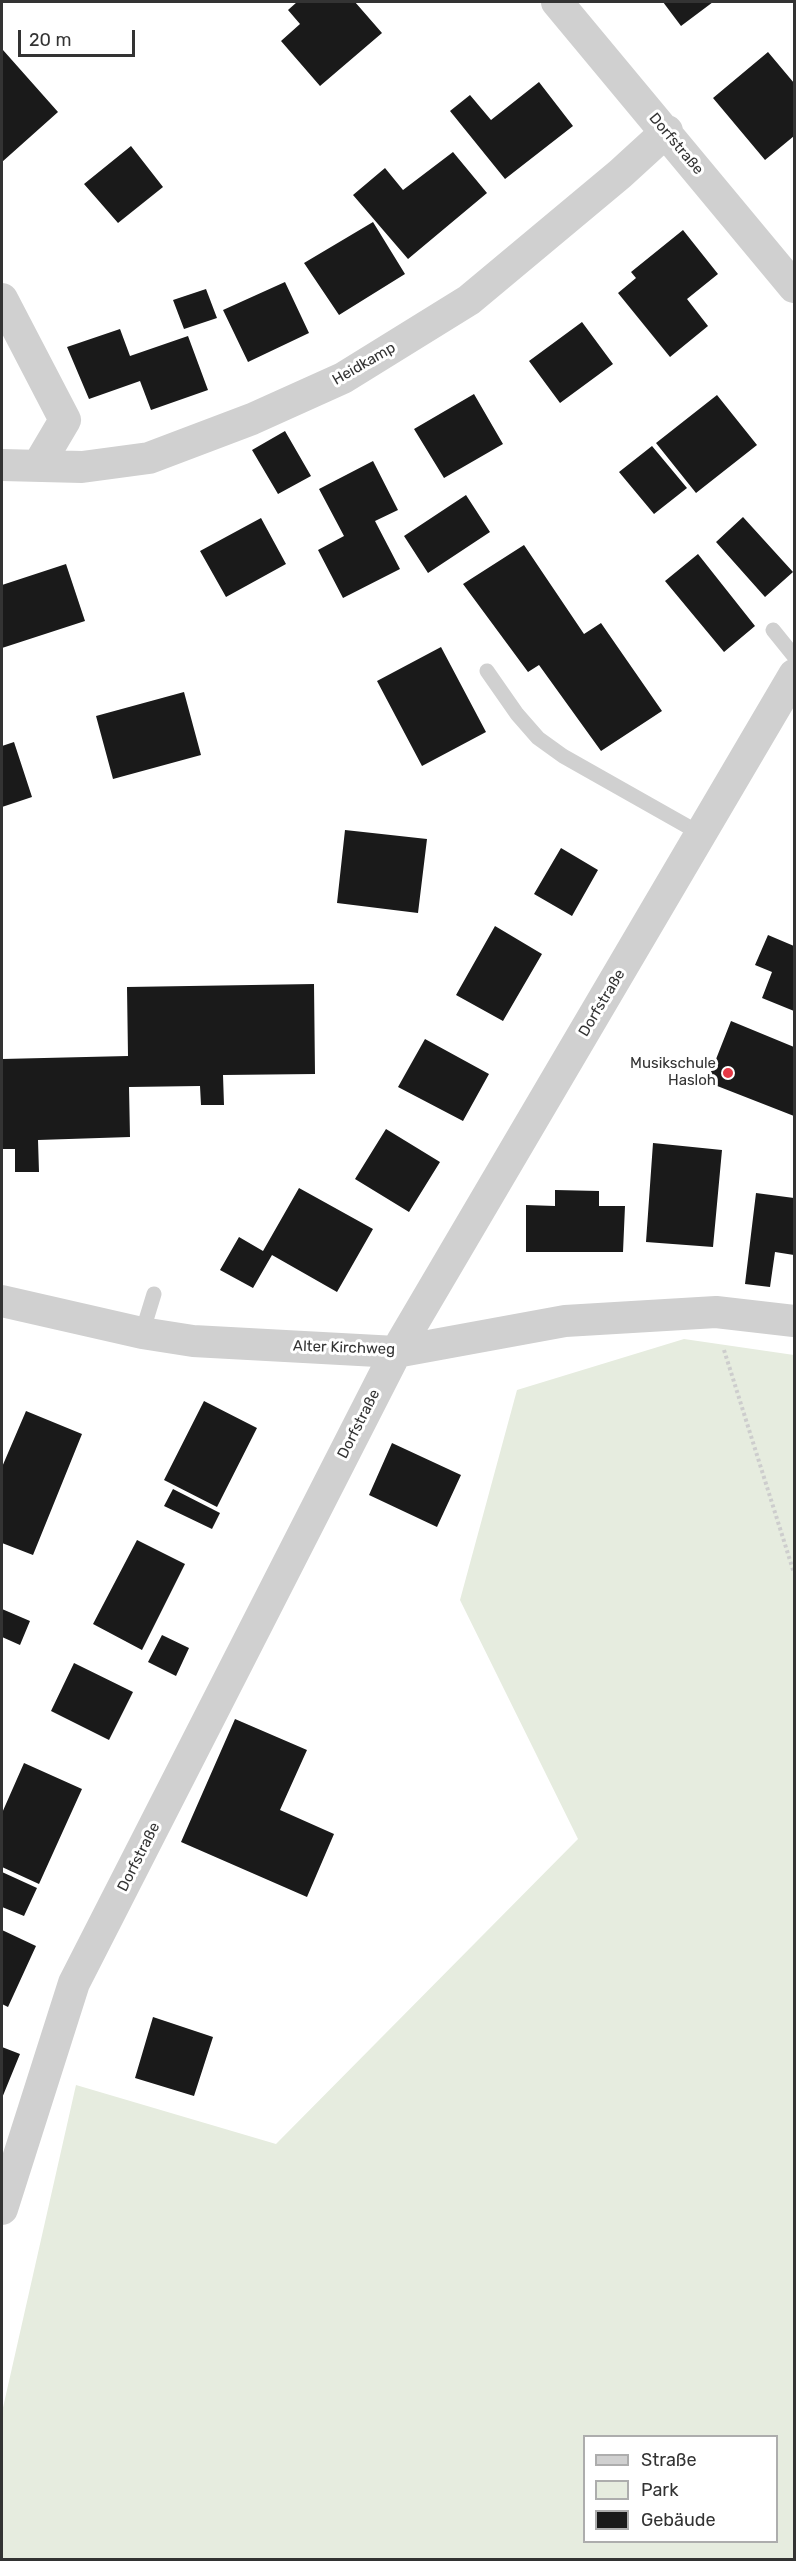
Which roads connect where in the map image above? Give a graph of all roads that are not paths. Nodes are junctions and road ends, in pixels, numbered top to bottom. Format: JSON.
{"nodes":[{"id":1,"x":557,"y":2,"type":"edge"},
{"id":2,"x":666,"y":131,"type":"junction"},
{"id":3,"x":795,"y":287,"type":"edge"},
{"id":4,"x":2,"y":299,"type":"edge"},
{"id":5,"x":39,"y":464,"type":"junction"},
{"id":6,"x":2,"y":465,"type":"edge"},
{"id":7,"x":773,"y":630,"type":"dead end"},
{"id":8,"x":795,"y":656,"type":"edge"},
{"id":9,"x":487,"y":671,"type":"dead end"},
{"id":10,"x":795,"y":675,"type":"edge"},
{"id":11,"x":701,"y":834,"type":"junction"},
{"id":12,"x":154,"y":1294,"type":"dead end"},
{"id":13,"x":2,"y":1301,"type":"edge"},
{"id":14,"x":795,"y":1321,"type":"edge"},
{"id":15,"x":142,"y":1334,"type":"junction"},
{"id":16,"x":396,"y":1352,"type":"junction"},
{"id":17,"x":2,"y":2209,"type":"edge"}],
"edges":[{"from":1,"to":2,"type":"street","name":"Dorfstraße"},
{"from":2,"to":3,"type":"street","name":"Dorfstraße"},
{"from":2,"to":5,"type":"street","name":"Heidkamp"},
{"from":4,"to":5,"type":"street"},
{"from":5,"to":6,"type":"street","name":"Heidkamp"},
{"from":7,"to":8,"type":"lane"},
{"from":9,"to":11,"type":"lane"},
{"from":10,"to":11,"type":"street","name":"Dorfstraße"},
{"from":11,"to":16,"type":"street","name":"Dorfstraße"},
{"from":12,"to":15,"type":"lane"},
{"from":13,"to":15,"type":"street","name":"Alter Kirchweg"},
{"from":14,"to":16,"type":"street","name":"Alter Kirchweg"},
{"from":15,"to":16,"type":"street","name":"Alter Kirchweg"},
{"from":16,"to":17,"type":"street","name":"Dorfstraße"}]}
